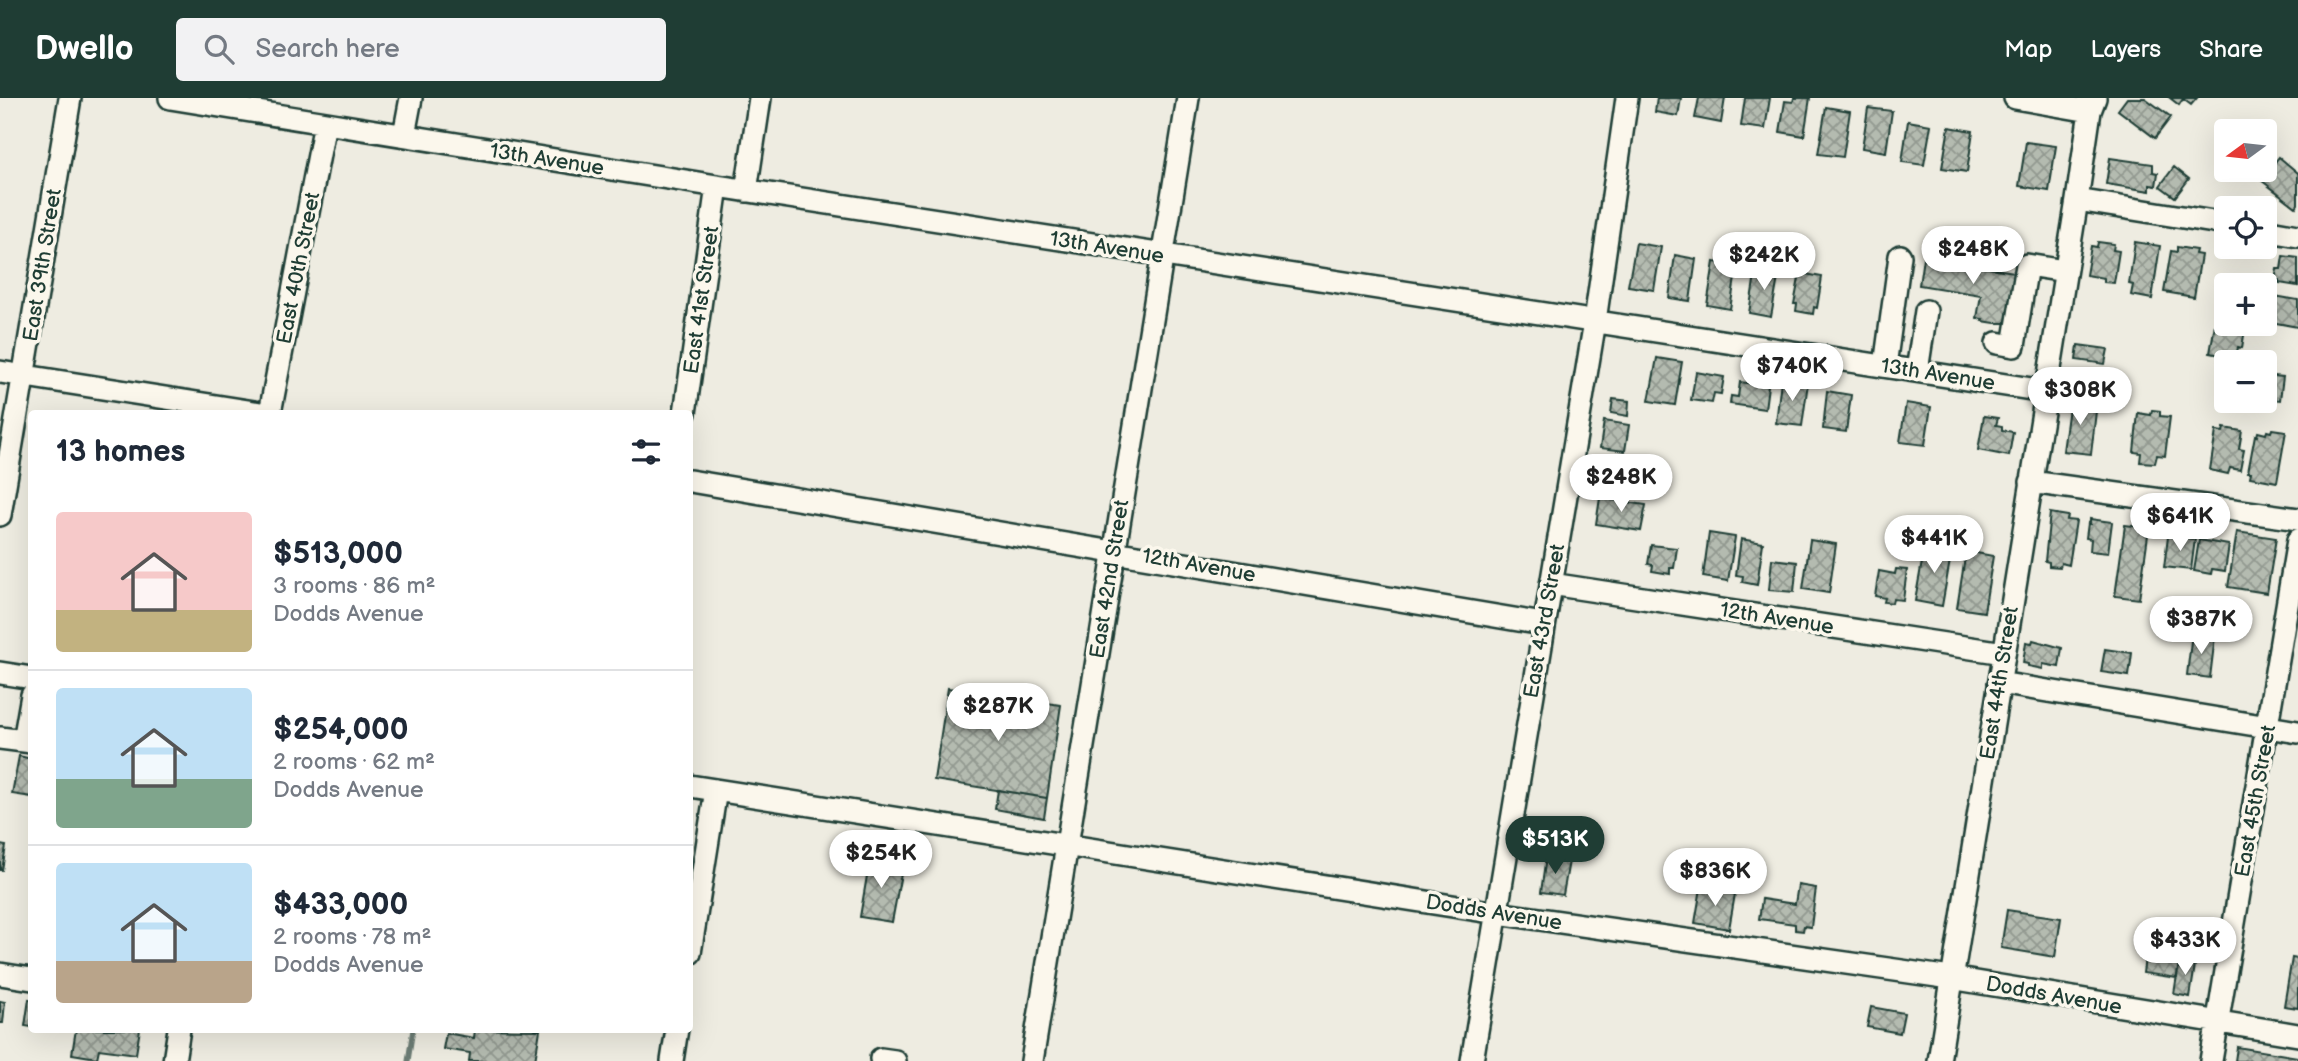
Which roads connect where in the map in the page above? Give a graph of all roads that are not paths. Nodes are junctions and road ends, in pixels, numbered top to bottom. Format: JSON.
{"nodes":[{"id":1,"x":70,"y":98,"type":"edge"},
{"id":2,"x":170,"y":98,"type":"edge"},
{"id":3,"x":411,"y":98,"type":"edge"},
{"id":4,"x":760,"y":98,"type":"edge"},
{"id":5,"x":1188,"y":98,"type":"edge"},
{"id":6,"x":1627,"y":98,"type":"edge"},
{"id":7,"x":2015,"y":98,"type":"edge"},
{"id":8,"x":2092,"y":104,"type":"edge"},
{"id":9,"x":326,"y":123,"type":"junction"},
{"id":10,"x":404,"y":135,"type":"junction"},
{"id":11,"x":717,"y":187,"type":"junction"},
{"id":12,"x":746,"y":191,"type":"junction"},
{"id":13,"x":2077,"y":200,"type":"junction"},
{"id":14,"x":2214,"y":222,"type":"edge"},
{"id":15,"x":2277,"y":232,"type":"edge"},
{"id":16,"x":2298,"y":236,"type":"edge"},
{"id":17,"x":1162,"y":256,"type":"junction"},
{"id":18,"x":1900,"y":256,"type":"dead end"},
{"id":19,"x":2065,"y":271,"type":"junction"},
{"id":20,"x":1926,"y":311,"type":"dead end"},
{"id":21,"x":1595,"y":320,"type":"junction"},
{"id":22,"x":1997,"y":343,"type":"dead end"},
{"id":23,"x":1885,"y":366,"type":"junction"},
{"id":24,"x":1917,"y":371,"type":"junction"},
{"id":25,"x":0,"y":372,"type":"edge"},
{"id":26,"x":24,"y":376,"type":"junction"},
{"id":27,"x":2045,"y":391,"type":"junction"},
{"id":28,"x":242,"y":410,"type":"edge"},
{"id":29,"x":271,"y":410,"type":"edge"},
{"id":30,"x":685,"y":410,"type":"edge"},
{"id":31,"x":693,"y":481,"type":"edge"},
{"id":32,"x":2031,"y":482,"type":"junction"},
{"id":33,"x":0,"y":515,"type":"edge"},
{"id":34,"x":2298,"y":519,"type":"edge"},
{"id":35,"x":2298,"y":540,"type":"edge"},
{"id":36,"x":1114,"y":551,"type":"junction"},
{"id":37,"x":1551,"y":584,"type":"junction"},
{"id":38,"x":1543,"y":624,"type":"junction"},
{"id":39,"x":2004,"y":653,"type":"junction"},
{"id":40,"x":0,"y":673,"type":"edge"},
{"id":41,"x":28,"y":677,"type":"edge"},
{"id":42,"x":1999,"y":683,"type":"junction"},
{"id":43,"x":2268,"y":727,"type":"junction"},
{"id":44,"x":2298,"y":732,"type":"edge"},
{"id":45,"x":0,"y":738,"type":"edge"},
{"id":46,"x":28,"y":741,"type":"edge"},
{"id":47,"x":693,"y":786,"type":"edge"},
{"id":48,"x":716,"y":790,"type":"junction"},
{"id":49,"x":1068,"y":846,"type":"junction"},
{"id":50,"x":1497,"y":913,"type":"junction"},
{"id":51,"x":693,"y":934,"type":"edge"},
{"id":52,"x":0,"y":974,"type":"edge"},
{"id":53,"x":28,"y":978,"type":"edge"},
{"id":54,"x":1951,"y":978,"type":"junction"},
{"id":55,"x":2218,"y":1023,"type":"junction"},
{"id":56,"x":178,"y":1033,"type":"edge"},
{"id":57,"x":676,"y":1033,"type":"edge"},
{"id":58,"x":2298,"y":1035,"type":"edge"},
{"id":59,"x":174,"y":1061,"type":"edge"},
{"id":60,"x":672,"y":1061,"type":"edge"},
{"id":61,"x":1032,"y":1061,"type":"edge"},
{"id":62,"x":1472,"y":1061,"type":"edge"},
{"id":63,"x":1939,"y":1061,"type":"edge"},
{"id":64,"x":2211,"y":1061,"type":"edge"}],
"edges":[{"from":1,"to":26,"type":"street","name":"East 39th Street"},
{"from":2,"to":9,"type":"street","name":"13th Avenue"},
{"from":3,"to":10,"type":"street"},
{"from":4,"to":12,"type":"street"},
{"from":5,"to":17,"type":"street","name":"East 42nd Street"},
{"from":6,"to":21,"type":"street","name":"East 43rd Street"},
{"from":7,"to":8,"type":"street"},
{"from":8,"to":13,"type":"street","name":"East 44th Street"},
{"from":9,"to":10,"type":"street","name":"13th Avenue"},
{"from":9,"to":29,"type":"street","name":"East 40th Street"},
{"from":10,"to":11,"type":"street","name":"13th Avenue"},
{"from":11,"to":12,"type":"street","name":"13th Avenue"},
{"from":11,"to":30,"type":"street","name":"East 41st Street"},
{"from":12,"to":17,"type":"street","name":"13th Avenue"},
{"from":13,"to":14,"type":"street"},
{"from":13,"to":19,"type":"street","name":"East 44th Street"},
{"from":15,"to":16,"type":"street"},
{"from":17,"to":21,"type":"street","name":"13th Avenue"},
{"from":17,"to":36,"type":"street","name":"East 42nd Street"},
{"from":18,"to":23,"type":"street"},
{"from":19,"to":22,"type":"street"},
{"from":19,"to":27,"type":"street","name":"East 44th Street"},
{"from":20,"to":24,"type":"street"},
{"from":21,"to":23,"type":"street","name":"13th Avenue"},
{"from":21,"to":37,"type":"street","name":"East 43rd Street"},
{"from":23,"to":24,"type":"street","name":"13th Avenue"},
{"from":24,"to":27,"type":"street","name":"13th Avenue"},
{"from":25,"to":26,"type":"street"},
{"from":26,"to":28,"type":"street"},
{"from":26,"to":33,"type":"street","name":"East 39th Street"},
{"from":27,"to":32,"type":"street","name":"East 44th Street"},
{"from":31,"to":36,"type":"street","name":"12th Avenue"},
{"from":32,"to":34,"type":"street"},
{"from":32,"to":39,"type":"street","name":"East 44th Street"},
{"from":35,"to":43,"type":"street","name":"East 45th Street"},
{"from":36,"to":38,"type":"street","name":"12th Avenue"},
{"from":36,"to":49,"type":"street","name":"East 42nd Street"},
{"from":37,"to":38,"type":"street","name":"East 43rd Street"},
{"from":37,"to":39,"type":"street","name":"12th Avenue"},
{"from":38,"to":50,"type":"street","name":"East 43rd Street"},
{"from":39,"to":42,"type":"street","name":"East 44th Street"},
{"from":40,"to":41,"type":"street"},
{"from":42,"to":43,"type":"street"},
{"from":42,"to":54,"type":"street","name":"East 44th Street"},
{"from":43,"to":44,"type":"street"},
{"from":43,"to":55,"type":"street","name":"East 45th Street"},
{"from":45,"to":46,"type":"street"},
{"from":47,"to":48,"type":"street","name":"Dodds Avenue"},
{"from":48,"to":49,"type":"street","name":"Dodds Avenue"},
{"from":48,"to":51,"type":"street"},
{"from":49,"to":50,"type":"street","name":"Dodds Avenue"},
{"from":49,"to":61,"type":"street","name":"East 42nd Street"},
{"from":50,"to":54,"type":"street","name":"Dodds Avenue"},
{"from":50,"to":62,"type":"street","name":"East 43rd Street"},
{"from":52,"to":53,"type":"street"},
{"from":54,"to":55,"type":"street","name":"Dodds Avenue"},
{"from":54,"to":63,"type":"street","name":"East 44th Street"},
{"from":55,"to":58,"type":"street","name":"Dodds Avenue"},
{"from":55,"to":64,"type":"street","name":"East 45th Street"},
{"from":56,"to":59,"type":"street"},
{"from":57,"to":60,"type":"street"}]}
